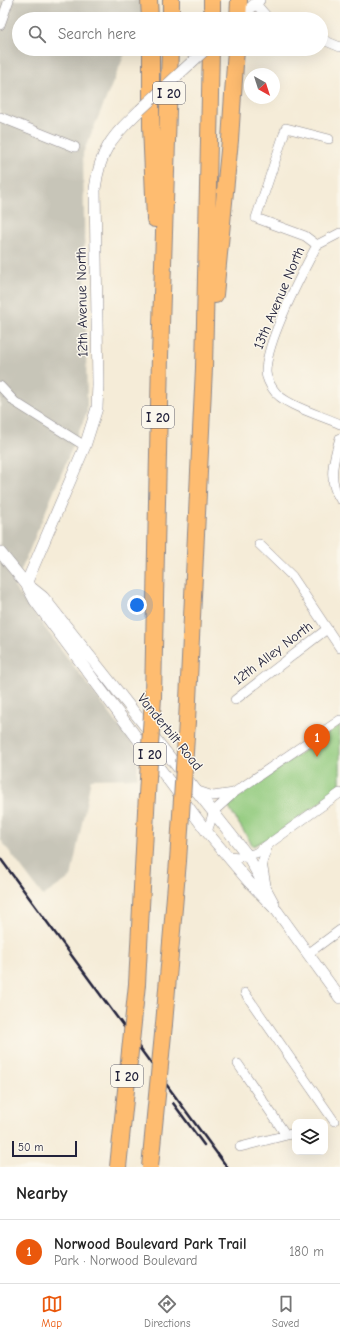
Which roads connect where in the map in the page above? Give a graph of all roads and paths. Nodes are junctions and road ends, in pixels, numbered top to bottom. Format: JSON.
{"nodes":[{"id":1,"x":9,"y":0,"type":"edge"},
{"id":2,"x":150,"y":0,"type":"edge"},
{"id":3,"x":171,"y":0,"type":"edge"},
{"id":4,"x":212,"y":0,"type":"edge"},
{"id":5,"x":235,"y":0,"type":"edge"},
{"id":6,"x":150,"y":12,"type":"edge"},
{"id":7,"x":171,"y":12,"type":"edge"},
{"id":8,"x":212,"y":12,"type":"edge"},
{"id":9,"x":234,"y":12,"type":"edge"},
{"id":10,"x":0,"y":25,"type":"edge"},
{"id":11,"x":328,"y":43,"type":"edge"},
{"id":12,"x":340,"y":47,"type":"edge"},
{"id":13,"x":151,"y":56,"type":"edge"},
{"id":14,"x":170,"y":56,"type":"edge"},
{"id":15,"x":198,"y":56,"type":"edge"},
{"id":16,"x":211,"y":56,"type":"edge"},
{"id":17,"x":235,"y":56,"type":"edge"},
{"id":18,"x":0,"y":117,"type":"edge"},
{"id":19,"x":329,"y":139,"type":"dead end"},
{"id":20,"x":75,"y":147,"type":"dead end"},
{"id":21,"x":340,"y":233,"type":"edge"},
{"id":22,"x":317,"y":245,"type":"junction"},
{"id":23,"x":160,"y":356,"type":"junction"},
{"id":24,"x":204,"y":368,"type":"junction"},
{"id":25,"x":0,"y":386,"type":"edge"},
{"id":26,"x":340,"y":424,"type":"edge"},
{"id":27,"x":340,"y":438,"type":"edge"},
{"id":28,"x":85,"y":446,"type":"junction"},
{"id":29,"x":340,"y":499,"type":"edge"},
{"id":30,"x":259,"y":544,"type":"dead end"},
{"id":31,"x":0,"y":552,"type":"edge"},
{"id":32,"x":26,"y":584,"type":"junction"},
{"id":33,"x":327,"y":629,"type":"junction"},
{"id":34,"x":340,"y":648,"type":"edge"},
{"id":35,"x":235,"y":700,"type":"dead end"},
{"id":36,"x":340,"y":720,"type":"edge"},
{"id":37,"x":198,"y":791,"type":"junction"},
{"id":38,"x":236,"y":792,"type":"junction"},
{"id":39,"x":340,"y":793,"type":"edge"},
{"id":40,"x":214,"y":812,"type":"junction"},
{"id":41,"x":207,"y":832,"type":"junction"},
{"id":42,"x":268,"y":845,"type":"junction"},
{"id":43,"x":227,"y":856,"type":"junction"},
{"id":44,"x":248,"y":856,"type":"junction"},
{"id":45,"x":267,"y":888,"type":"junction"},
{"id":46,"x":277,"y":910,"type":"junction"},
{"id":47,"x":340,"y":930,"type":"edge"},
{"id":48,"x":309,"y":953,"type":"junction"},
{"id":49,"x":245,"y":993,"type":"dead end"},
{"id":50,"x":340,"y":998,"type":"edge"},
{"id":51,"x":238,"y":1064,"type":"dead end"},
{"id":52,"x":333,"y":1122,"type":"edge"},
{"id":53,"x":291,"y":1134,"type":"edge"},
{"id":54,"x":240,"y":1147,"type":"dead end"},
{"id":55,"x":118,"y":1167,"type":"edge"},
{"id":56,"x":150,"y":1167,"type":"edge"}],
"edges":[{"from":1,"to":10,"type":"street"},
{"from":2,"to":6,"type":"highway"},
{"from":3,"to":7,"type":"highway"},
{"from":4,"to":8,"type":"highway"},
{"from":5,"to":9,"type":"highway"},
{"from":11,"to":12,"type":"street"},
{"from":13,"to":23,"type":"highway"},
{"from":14,"to":23,"type":"highway","number":"I 20"},
{"from":15,"to":28,"type":"street","name":"12th Avenue North","bridge":true},
{"from":16,"to":24,"type":"highway","number":"I 20"},
{"from":17,"to":24,"type":"highway"},
{"from":18,"to":20,"type":"street"},
{"from":19,"to":22,"type":"street"},
{"from":21,"to":22,"type":"street"},
{"from":22,"to":26,"type":"street","name":"13th Avenue North"},
{"from":23,"to":55,"type":"highway","number":"I 20","bridge":true},
{"from":24,"to":56,"type":"highway","number":"I 20","bridge":true},
{"from":25,"to":28,"type":"street"},
{"from":27,"to":29,"type":"street"},
{"from":28,"to":32,"type":"street","name":"12th Avenue North"},
{"from":30,"to":33,"type":"street"},
{"from":31,"to":32,"type":"street","name":"Vanderbilt Road"},
{"from":32,"to":37,"type":"street","name":"Vanderbilt Road"},
{"from":32,"to":41,"type":"street","name":"Vanderbilt Road"},
{"from":33,"to":34,"type":"street"},
{"from":33,"to":35,"type":"street","name":"12th Alley North"},
{"from":36,"to":38,"type":"street"},
{"from":37,"to":38,"type":"street"},
{"from":37,"to":40,"type":"street","name":"Vanderbilt Road"},
{"from":38,"to":40,"type":"street"},
{"from":39,"to":42,"type":"street"},
{"from":40,"to":41,"type":"street"},
{"from":40,"to":44,"type":"street","name":"Vanderbilt Road"},
{"from":41,"to":43,"type":"street","name":"Vanderbilt Road"},
{"from":42,"to":44,"type":"street"},
{"from":42,"to":45,"type":"street"},
{"from":43,"to":44,"type":"street"},
{"from":43,"to":46,"type":"street","name":"Vanderbilt Road"},
{"from":44,"to":45,"type":"street","name":"Vanderbilt Road"},
{"from":45,"to":46,"type":"street","name":"Vanderbilt Road"},
{"from":46,"to":48,"type":"street","name":"Vanderbilt Road"},
{"from":47,"to":48,"type":"street"},
{"from":48,"to":50,"type":"street","name":"Vanderbilt Road"},
{"from":49,"to":52,"type":"street"},
{"from":51,"to":53,"type":"street"},
{"from":53,"to":54,"type":"street"}]}
